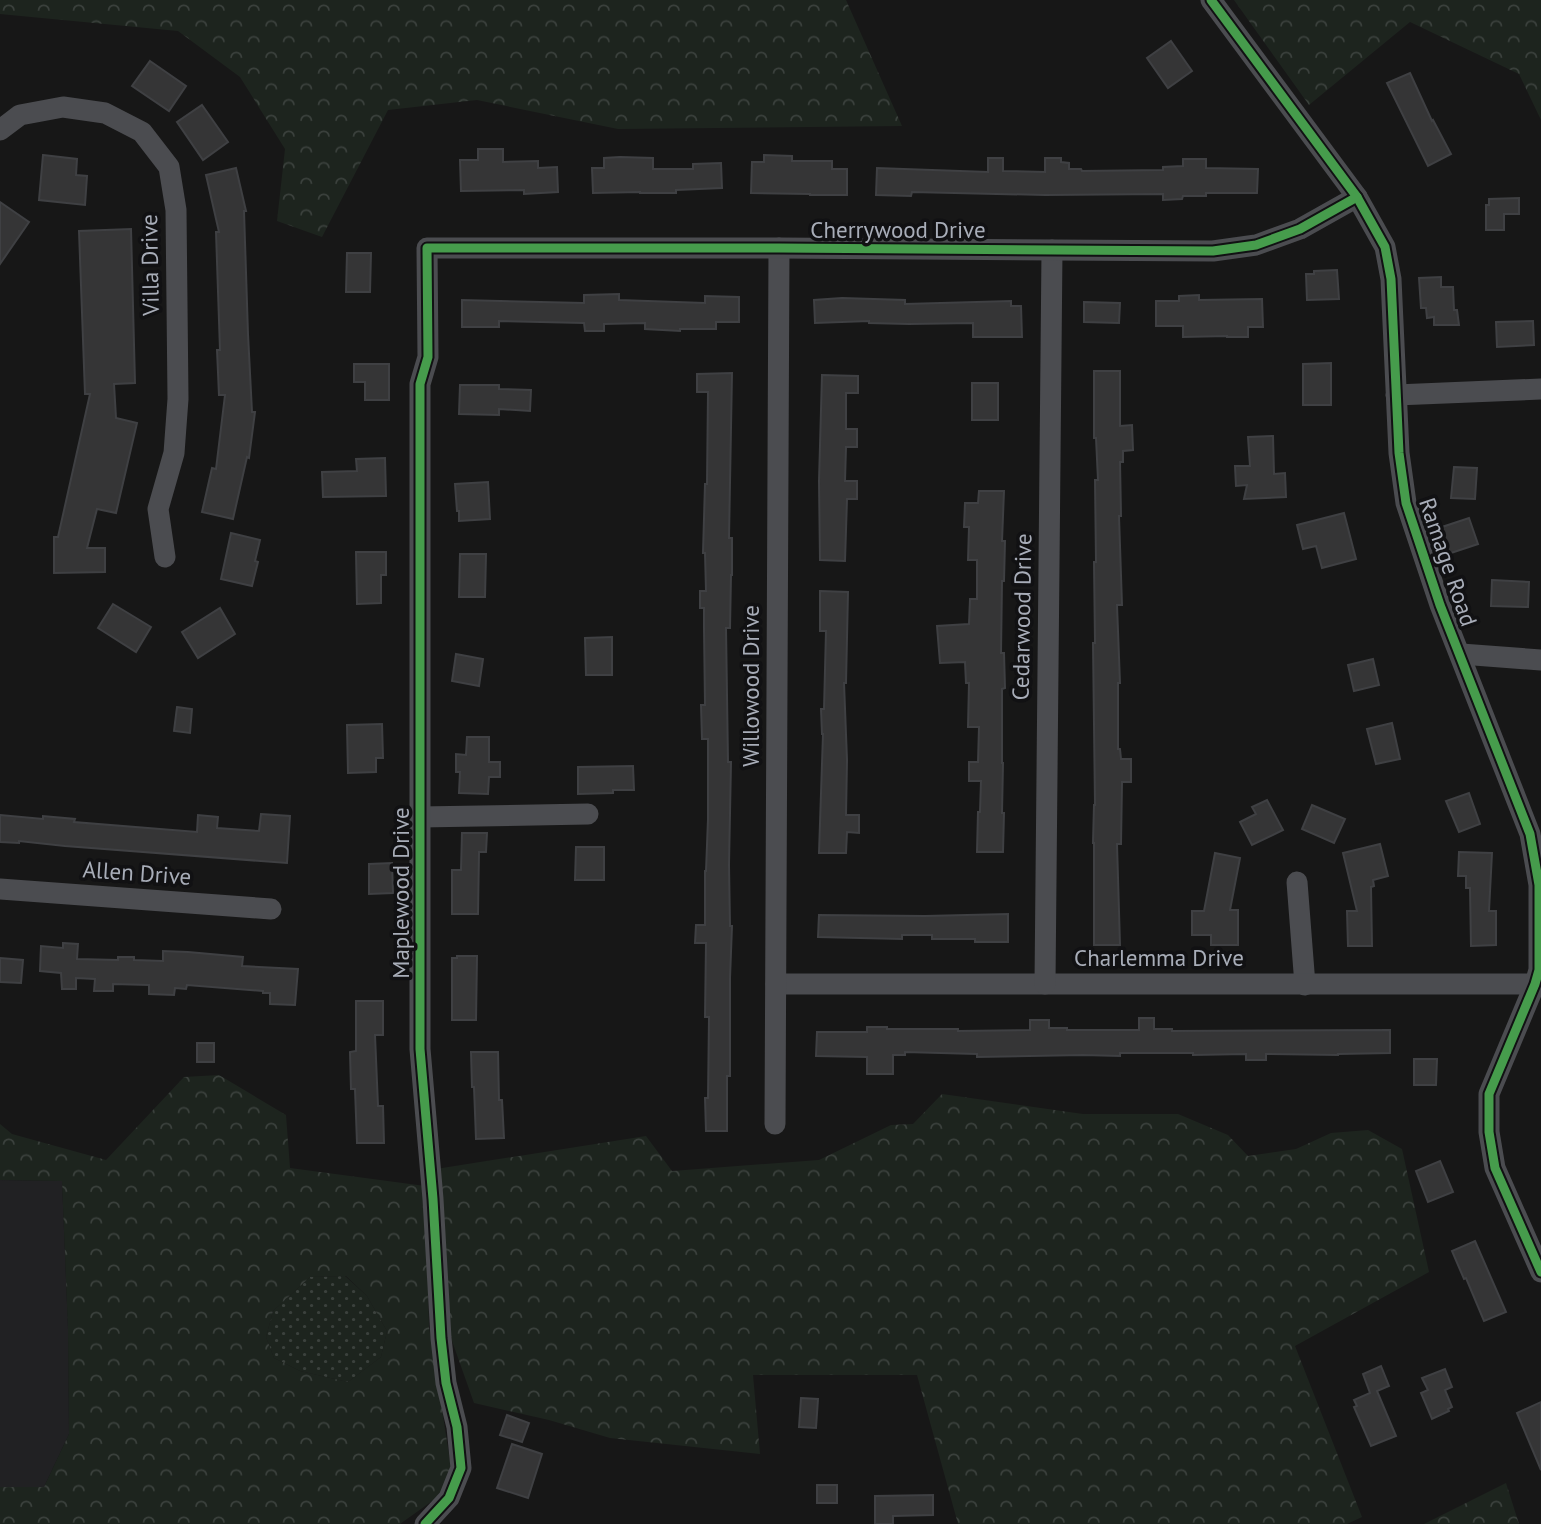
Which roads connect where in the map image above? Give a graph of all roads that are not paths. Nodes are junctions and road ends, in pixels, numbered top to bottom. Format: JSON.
{"nodes":[{"id":1,"x":1211,"y":0,"type":"edge"},
{"id":2,"x":0,"y":130,"type":"edge"},
{"id":3,"x":1357,"y":197,"type":"junction"},
{"id":4,"x":427,"y":248,"type":"joint"},
{"id":5,"x":779,"y":248,"type":"junction"},
{"id":6,"x":1052,"y":250,"type":"junction"},
{"id":7,"x":1541,"y":389,"type":"edge"},
{"id":8,"x":1396,"y":395,"type":"junction"},
{"id":9,"x":165,"y":557,"type":"dead end"},
{"id":10,"x":1461,"y":654,"type":"junction"},
{"id":11,"x":1541,"y":660,"type":"edge"},
{"id":12,"x":588,"y":814,"type":"dead end"},
{"id":13,"x":420,"y":817,"type":"junction"},
{"id":14,"x":1297,"y":882,"type":"dead end"},
{"id":15,"x":0,"y":889,"type":"edge"},
{"id":16,"x":271,"y":909,"type":"dead end"},
{"id":17,"x":776,"y":984,"type":"junction"},
{"id":18,"x":1045,"y":984,"type":"junction"},
{"id":19,"x":1538,"y":984,"type":"edge"},
{"id":20,"x":1305,"y":985,"type":"junction"},
{"id":21,"x":775,"y":1124,"type":"dead end"},
{"id":22,"x":1541,"y":1272,"type":"edge"},
{"id":23,"x":425,"y":1524,"type":"edge"}],
"edges":[{"from":1,"to":3,"type":"street","name":"Ramage Road"},
{"from":2,"to":9,"type":"street","name":"Villa Drive"},
{"from":3,"to":6,"type":"street","name":"Cherrywood Drive"},
{"from":3,"to":8,"type":"street","name":"Ramage Road"},
{"from":4,"to":5,"type":"street","name":"Cherrywood Drive"},
{"from":4,"to":13,"type":"street","name":"Maplewood Drive"},
{"from":5,"to":6,"type":"street","name":"Cherrywood Drive"},
{"from":5,"to":17,"type":"street","name":"Willowood Drive"},
{"from":6,"to":18,"type":"street","name":"Cedarwood Drive"},
{"from":7,"to":8,"type":"street"},
{"from":8,"to":10,"type":"street","name":"Ramage Road"},
{"from":10,"to":11,"type":"street"},
{"from":10,"to":19,"type":"street","name":"Ramage Road"},
{"from":12,"to":13,"type":"street"},
{"from":13,"to":23,"type":"street","name":"Maplewood Drive"},
{"from":14,"to":20,"type":"street"},
{"from":15,"to":16,"type":"street","name":"Allen Drive"},
{"from":17,"to":18,"type":"street","name":"Charlemma Drive"},
{"from":17,"to":21,"type":"street","name":"Willowood Drive"},
{"from":18,"to":20,"type":"street","name":"Charlemma Drive"},
{"from":19,"to":20,"type":"street","name":"Charlemma Drive"},
{"from":19,"to":22,"type":"street","name":"Ramage Road"}]}
